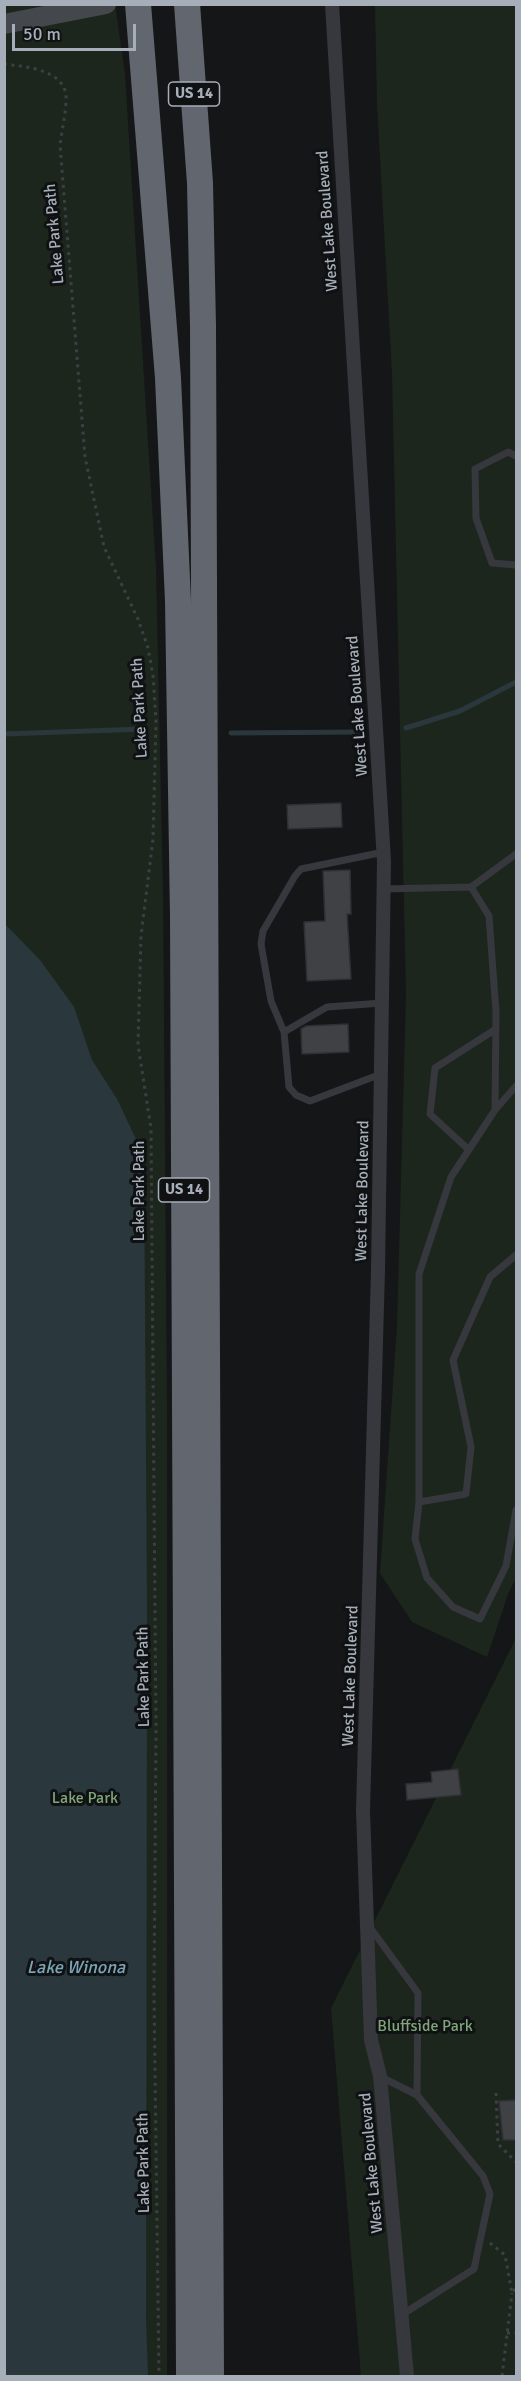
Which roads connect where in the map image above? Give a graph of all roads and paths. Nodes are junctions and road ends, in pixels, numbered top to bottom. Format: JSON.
{"nodes":[{"id":1,"x":106,"y":4,"type":"edge"},
{"id":2,"x":138,"y":4,"type":"edge"},
{"id":3,"x":187,"y":4,"type":"edge"},
{"id":4,"x":332,"y":4,"type":"edge"},
{"id":5,"x":4,"y":24,"type":"edge"},
{"id":6,"x":4,"y":64,"type":"edge"},
{"id":7,"x":516,"y":456,"type":"edge"},
{"id":8,"x":516,"y":565,"type":"edge"},
{"id":9,"x":384,"y":852,"type":"junction"},
{"id":10,"x":516,"y":854,"type":"edge"},
{"id":11,"x":471,"y":887,"type":"junction"},
{"id":12,"x":384,"y":890,"type":"junction"},
{"id":13,"x":382,"y":1003,"type":"junction"},
{"id":14,"x":496,"y":1029,"type":"junction"},
{"id":15,"x":284,"y":1032,"type":"junction"},
{"id":16,"x":381,"y":1074,"type":"junction"},
{"id":17,"x":516,"y":1086,"type":"edge"},
{"id":18,"x":495,"y":1110,"type":"junction"},
{"id":19,"x":469,"y":1150,"type":"junction"},
{"id":20,"x":516,"y":1255,"type":"edge"},
{"id":21,"x":418,"y":1502,"type":"junction"},
{"id":22,"x":516,"y":1510,"type":"edge"},
{"id":23,"x":367,"y":1924,"type":"junction"},
{"id":24,"x":380,"y":2076,"type":"junction"},
{"id":25,"x":496,"y":2093,"type":"dead end"},
{"id":26,"x":417,"y":2095,"type":"junction"},
{"id":27,"x":516,"y":2162,"type":"edge"},
{"id":28,"x":481,"y":2237,"type":"junction"},
{"id":29,"x":516,"y":2288,"type":"edge"},
{"id":30,"x":512,"y":2293,"type":"junction"},
{"id":31,"x":403,"y":2314,"type":"junction"},
{"id":32,"x":507,"y":2333,"type":"junction"},
{"id":33,"x":516,"y":2333,"type":"edge"},
{"id":34,"x":159,"y":2376,"type":"edge"},
{"id":35,"x":189,"y":2376,"type":"edge"},
{"id":36,"x":211,"y":2376,"type":"edge"},
{"id":37,"x":407,"y":2376,"type":"edge"},
{"id":38,"x":502,"y":2376,"type":"edge"}],
"edges":[{"from":1,"to":5,"type":"main road"},
{"from":2,"to":35,"type":"highway","number":"US 14"},
{"from":3,"to":36,"type":"highway","number":"US 14"},
{"from":4,"to":9,"type":"street","name":"West Lake Boulevard"},
{"from":6,"to":34,"type":"path","name":"Lake Park Path"},
{"from":7,"to":8,"type":"lane"},
{"from":9,"to":12,"type":"street","name":"West Lake Boulevard"},
{"from":9,"to":15,"type":"lane"},
{"from":10,"to":11,"type":"lane"},
{"from":11,"to":12,"type":"lane"},
{"from":11,"to":14,"type":"lane"},
{"from":12,"to":13,"type":"street","name":"West Lake Boulevard"},
{"from":13,"to":15,"type":"lane"},
{"from":13,"to":16,"type":"street","name":"West Lake Boulevard"},
{"from":14,"to":18,"type":"lane"},
{"from":14,"to":19,"type":"lane"},
{"from":15,"to":16,"type":"lane"},
{"from":16,"to":23,"type":"street","name":"West Lake Boulevard"},
{"from":17,"to":18,"type":"lane"},
{"from":18,"to":19,"type":"lane"},
{"from":19,"to":21,"type":"lane"},
{"from":20,"to":21,"type":"lane"},
{"from":21,"to":22,"type":"lane"},
{"from":23,"to":24,"type":"street","name":"West Lake Boulevard"},
{"from":23,"to":26,"type":"lane"},
{"from":24,"to":26,"type":"lane"},
{"from":24,"to":31,"type":"street","name":"West Lake Boulevard"},
{"from":25,"to":27,"type":"path"},
{"from":26,"to":28,"type":"lane"},
{"from":28,"to":30,"type":"path"},
{"from":28,"to":31,"type":"lane"},
{"from":29,"to":30,"type":"path"},
{"from":30,"to":32,"type":"path"},
{"from":31,"to":37,"type":"street","name":"West Lake Boulevard"},
{"from":32,"to":33,"type":"path"},
{"from":32,"to":38,"type":"path"}]}
